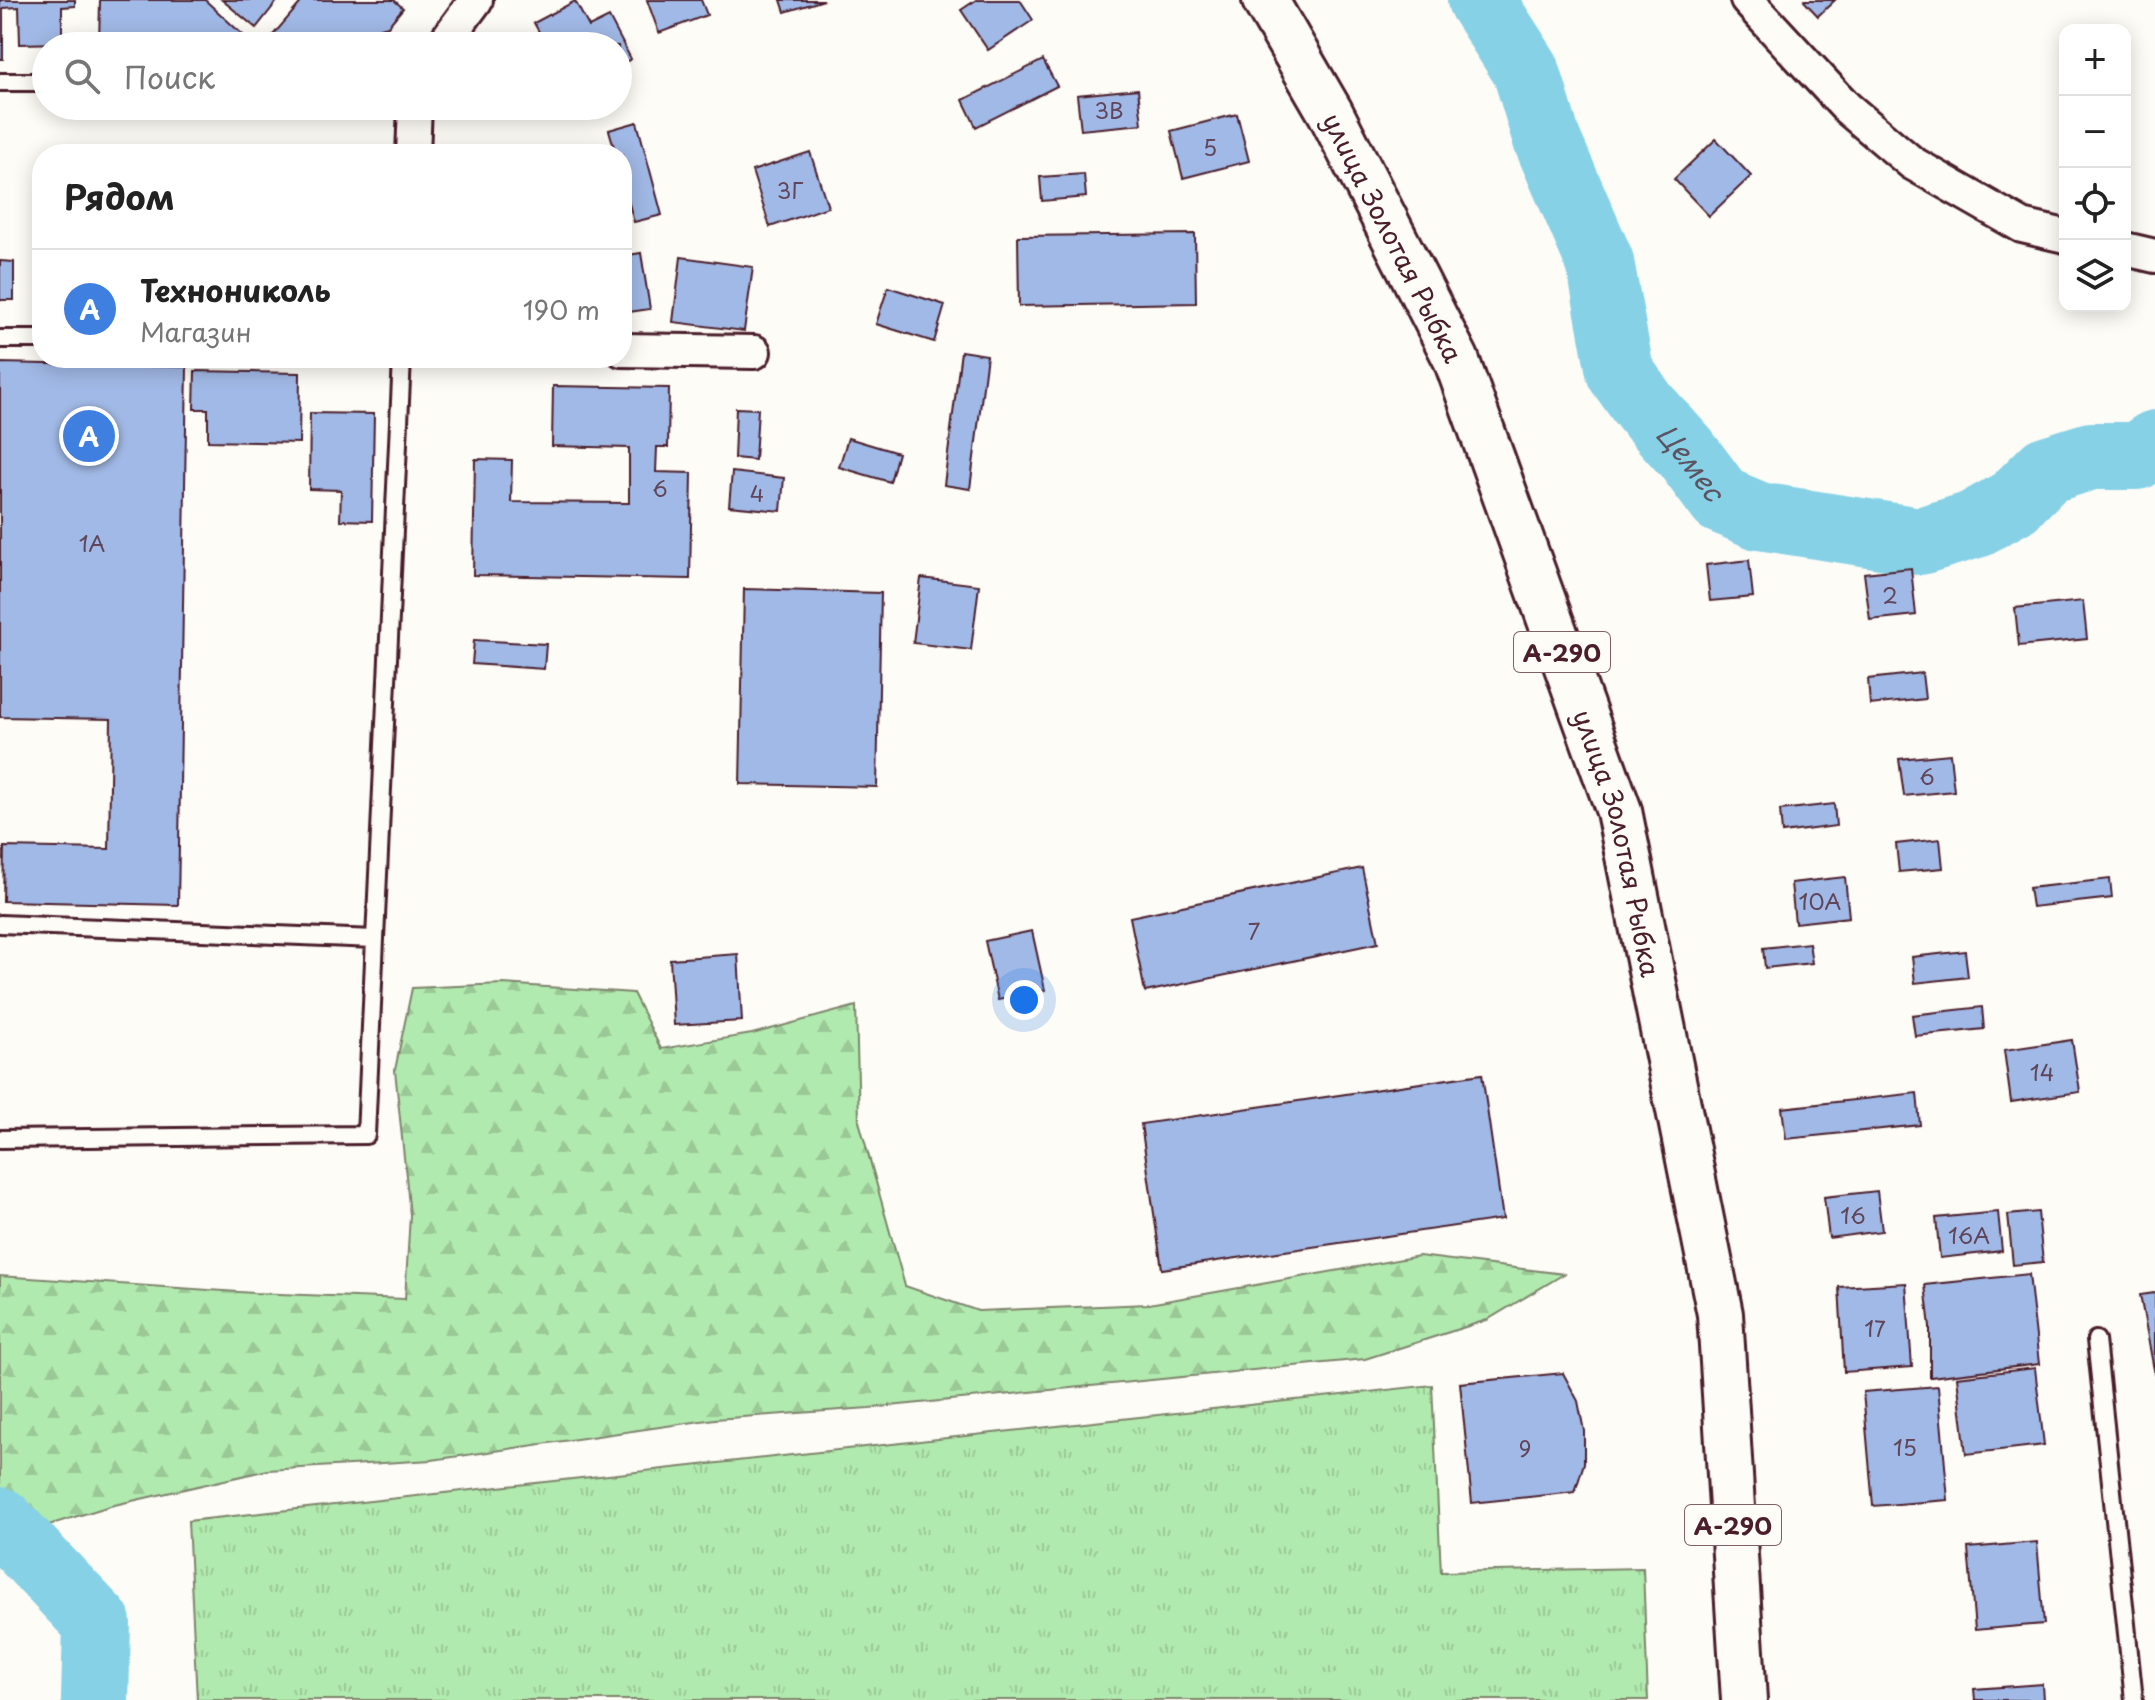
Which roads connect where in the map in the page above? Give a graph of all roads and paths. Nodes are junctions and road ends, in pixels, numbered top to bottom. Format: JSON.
{"nodes":[{"id":1,"x":476,"y":0,"type":"edge"},
{"id":2,"x":1265,"y":0,"type":"edge"},
{"id":3,"x":1747,"y":0,"type":"edge"},
{"id":4,"x":452,"y":32,"type":"edge"},
{"id":5,"x":0,"y":82,"type":"edge"},
{"id":6,"x":32,"y":82,"type":"edge"},
{"id":7,"x":414,"y":120,"type":"edge"},
{"id":8,"x":413,"y":144,"type":"edge"},
{"id":9,"x":2059,"y":235,"type":"edge"},
{"id":10,"x":2131,"y":250,"type":"edge"},
{"id":11,"x":2155,"y":256,"type":"edge"},
{"id":12,"x":0,"y":339,"type":"edge"},
{"id":13,"x":32,"y":339,"type":"edge"},
{"id":14,"x":632,"y":350,"type":"edge"},
{"id":15,"x":754,"y":352,"type":"dead end"},
{"id":16,"x":402,"y":368,"type":"edge"},
{"id":17,"x":0,"y":924,"type":"edge"},
{"id":18,"x":375,"y":939,"type":"junction"},
{"id":19,"x":0,"y":1139,"type":"edge"},
{"id":20,"x":2096,"y":1340,"type":"dead end"},
{"id":21,"x":1744,"y":1700,"type":"edge"},
{"id":22,"x":2134,"y":1700,"type":"edge"}],
"edges":[{"from":1,"to":4,"type":"street"},
{"from":2,"to":21,"type":"highway","name":"улица Золотая Рыбка","number":"А-290"},
{"from":3,"to":9,"type":"street"},
{"from":5,"to":6,"type":"lane"},
{"from":7,"to":8,"type":"street"},
{"from":10,"to":11,"type":"street"},
{"from":12,"to":13,"type":"lane"},
{"from":14,"to":15,"type":"street"},
{"from":16,"to":18,"type":"lane"},
{"from":17,"to":18,"type":"lane"},
{"from":18,"to":19,"type":"lane"},
{"from":20,"to":22,"type":"lane"}]}
